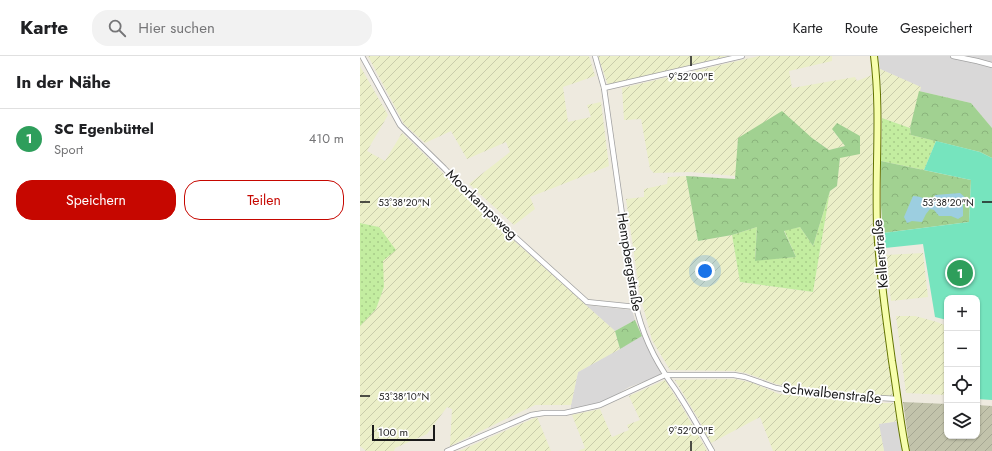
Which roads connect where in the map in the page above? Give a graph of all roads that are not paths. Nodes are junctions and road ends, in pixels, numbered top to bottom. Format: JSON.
{"nodes":[{"id":1,"x":362,"y":56,"type":"edge"},
{"id":2,"x":596,"y":56,"type":"edge"},
{"id":3,"x":742,"y":56,"type":"edge"},
{"id":4,"x":874,"y":56,"type":"edge"},
{"id":5,"x":953,"y":56,"type":"edge"},
{"id":6,"x":966,"y":57,"type":"edge"},
{"id":7,"x":992,"y":65,"type":"edge"},
{"id":8,"x":604,"y":88,"type":"junction"},
{"id":9,"x":636,"y":307,"type":"junction"},
{"id":10,"x":665,"y":375,"type":"junction"},
{"id":11,"x":898,"y":399,"type":"junction"},
{"id":12,"x":447,"y":451,"type":"edge"},
{"id":13,"x":712,"y":451,"type":"edge"},
{"id":14,"x":906,"y":451,"type":"edge"}],
"edges":[{"from":1,"to":9,"type":"street","name":"Moorkampsweg"},
{"from":2,"to":8,"type":"street","name":"Hempbergstraße"},
{"from":3,"to":8,"type":"street"},
{"from":4,"to":11,"type":"main road","name":"Kellerstraße"},
{"from":5,"to":6,"type":"street"},
{"from":6,"to":7,"type":"street"},
{"from":8,"to":9,"type":"street","name":"Hempbergstraße"},
{"from":9,"to":10,"type":"street","name":"Hempbergstraße"},
{"from":10,"to":11,"type":"street","name":"Schwalbenstraße"},
{"from":10,"to":12,"type":"street","name":"Schwalbenstraße"},
{"from":10,"to":13,"type":"street","name":"Hempbergstraße"},
{"from":11,"to":14,"type":"main road","name":"Kellerstraße"}]}
